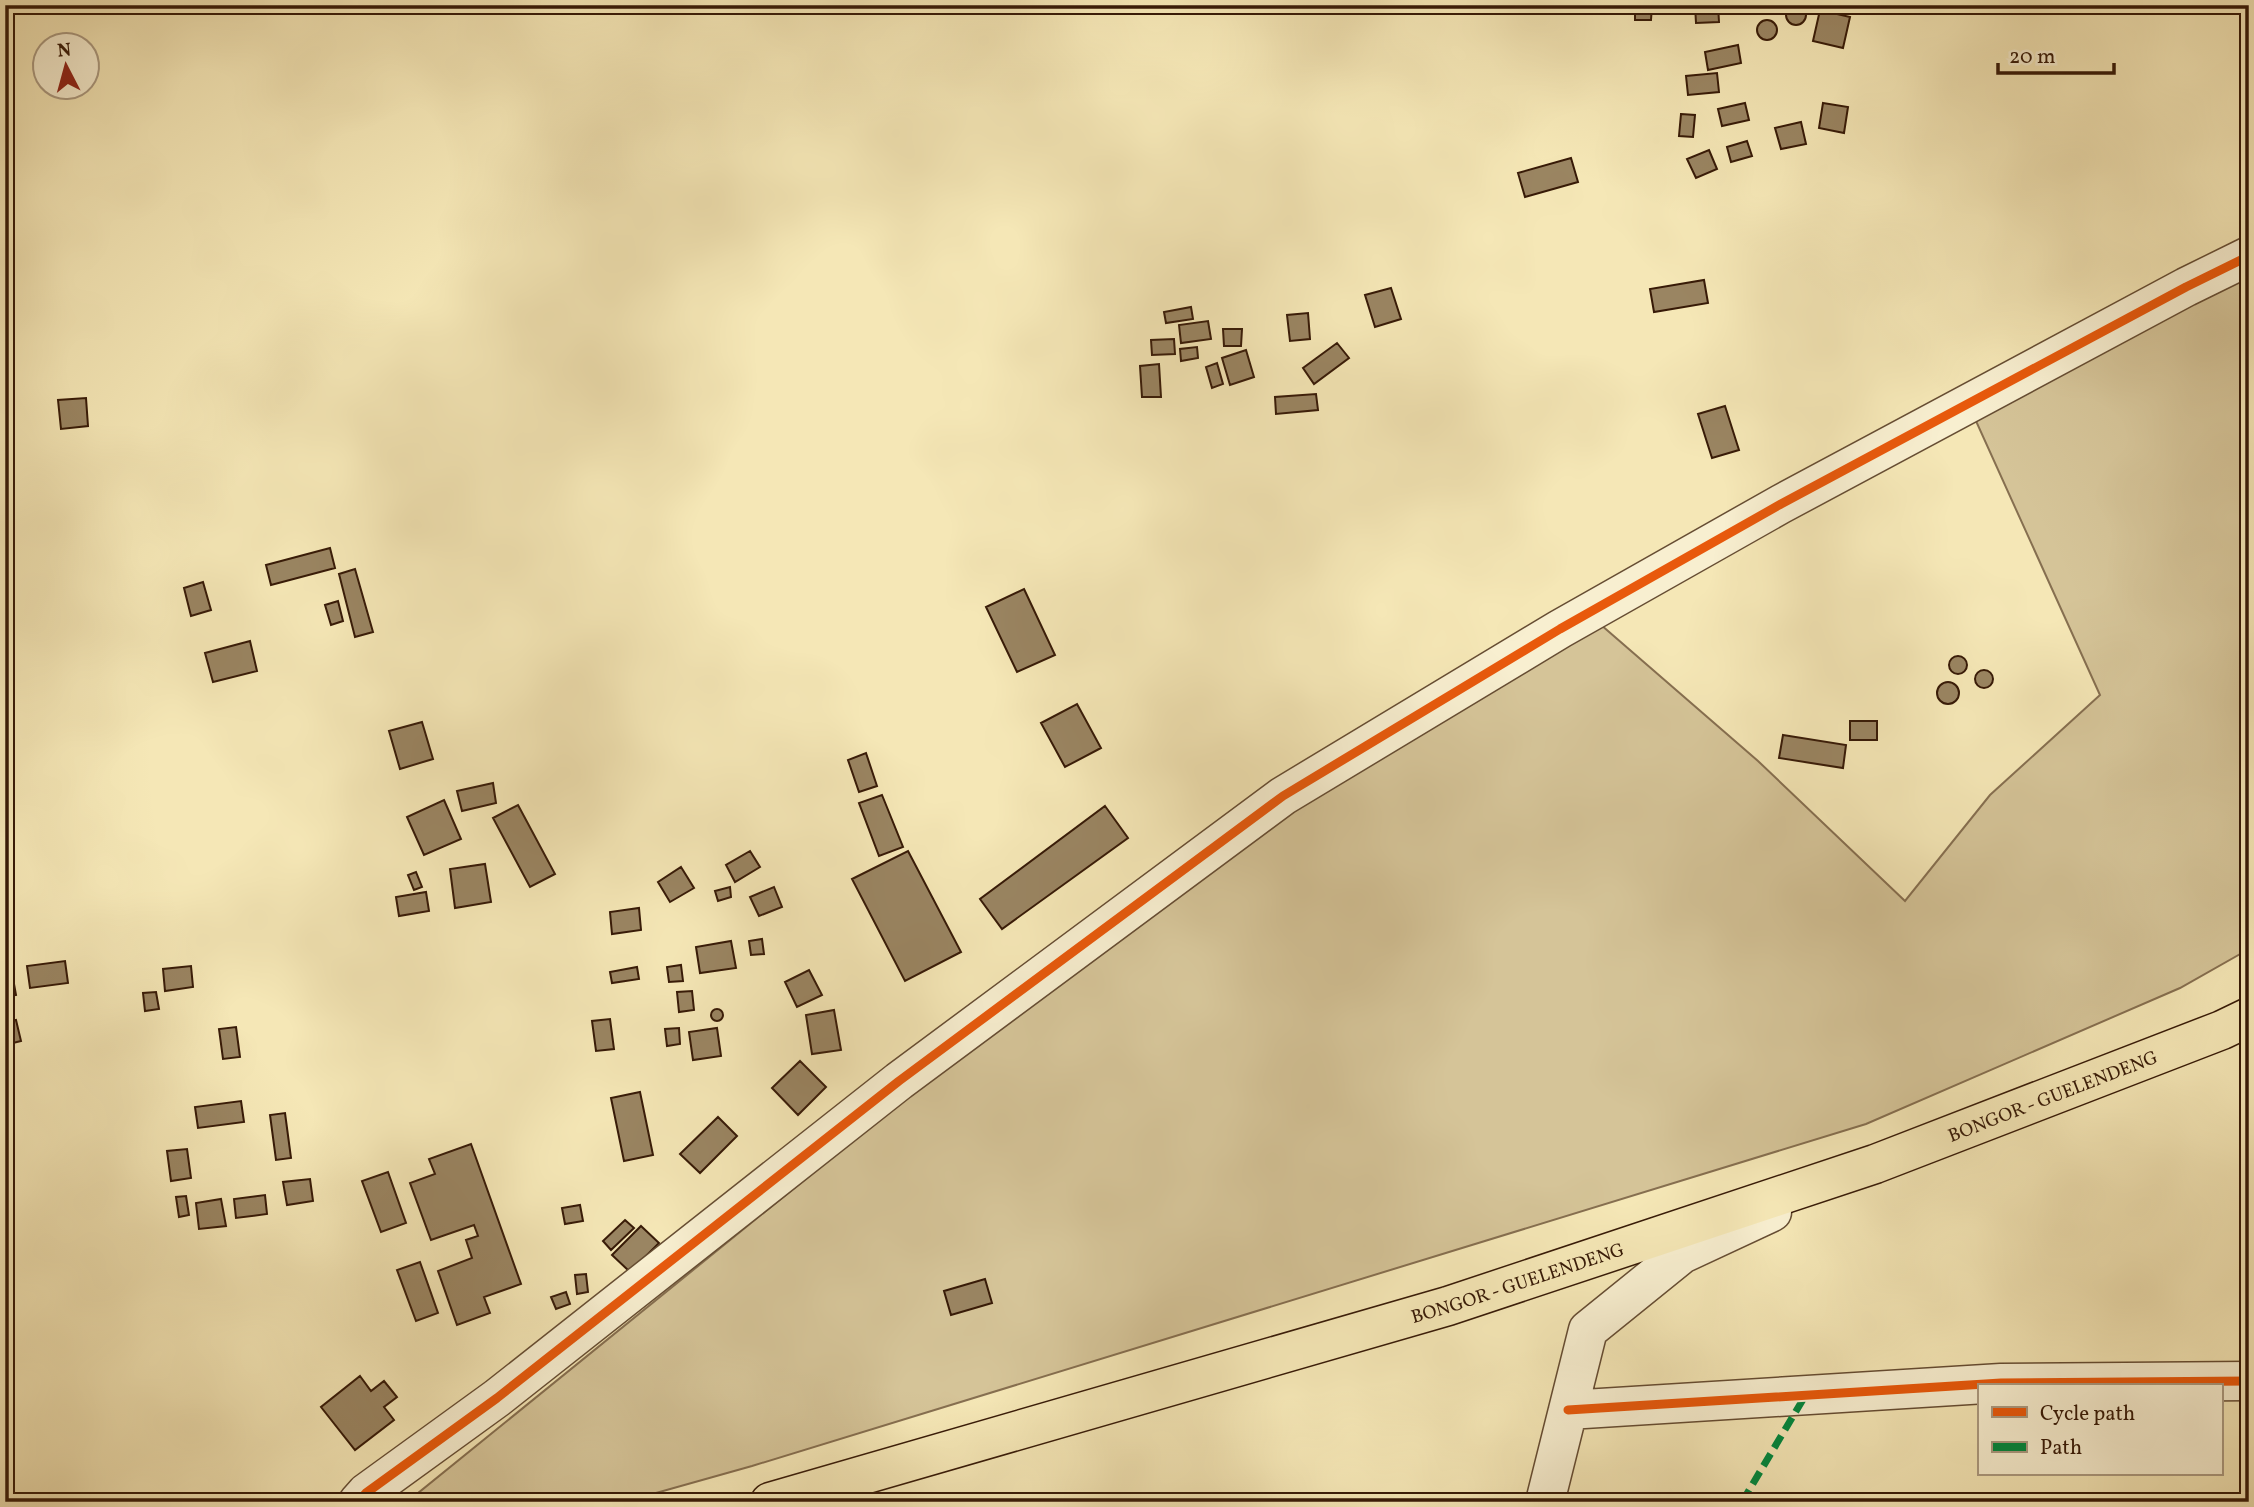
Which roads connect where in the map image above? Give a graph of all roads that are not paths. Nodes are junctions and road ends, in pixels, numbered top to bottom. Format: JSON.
{"nodes":[{"id":1,"x":2249,"y":256,"type":"edge"},
{"id":2,"x":2249,"y":1017,"type":"edge"},
{"id":3,"x":1875,"y":1164,"type":"junction"},
{"id":4,"x":2249,"y":1381,"type":"edge"},
{"id":5,"x":1978,"y":1384,"type":"edge"},
{"id":6,"x":1985,"y":1384,"type":"edge"},
{"id":7,"x":1568,"y":1410,"type":"junction"},
{"id":8,"x":358,"y":1502,"type":"edge"},
{"id":9,"x":770,"y":1502,"type":"edge"},
{"id":10,"x":1545,"y":1502,"type":"edge"}],
"edges":[{"from":1,"to":8,"type":"street"},
{"from":2,"to":3,"type":"highway","name":"BONGOR - GUELENDENG"},
{"from":3,"to":7,"type":"street"},
{"from":3,"to":9,"type":"highway","name":"BONGOR - GUELENDENG"},
{"from":4,"to":6,"type":"street"},
{"from":5,"to":7,"type":"street"},
{"from":7,"to":10,"type":"street"}]}
